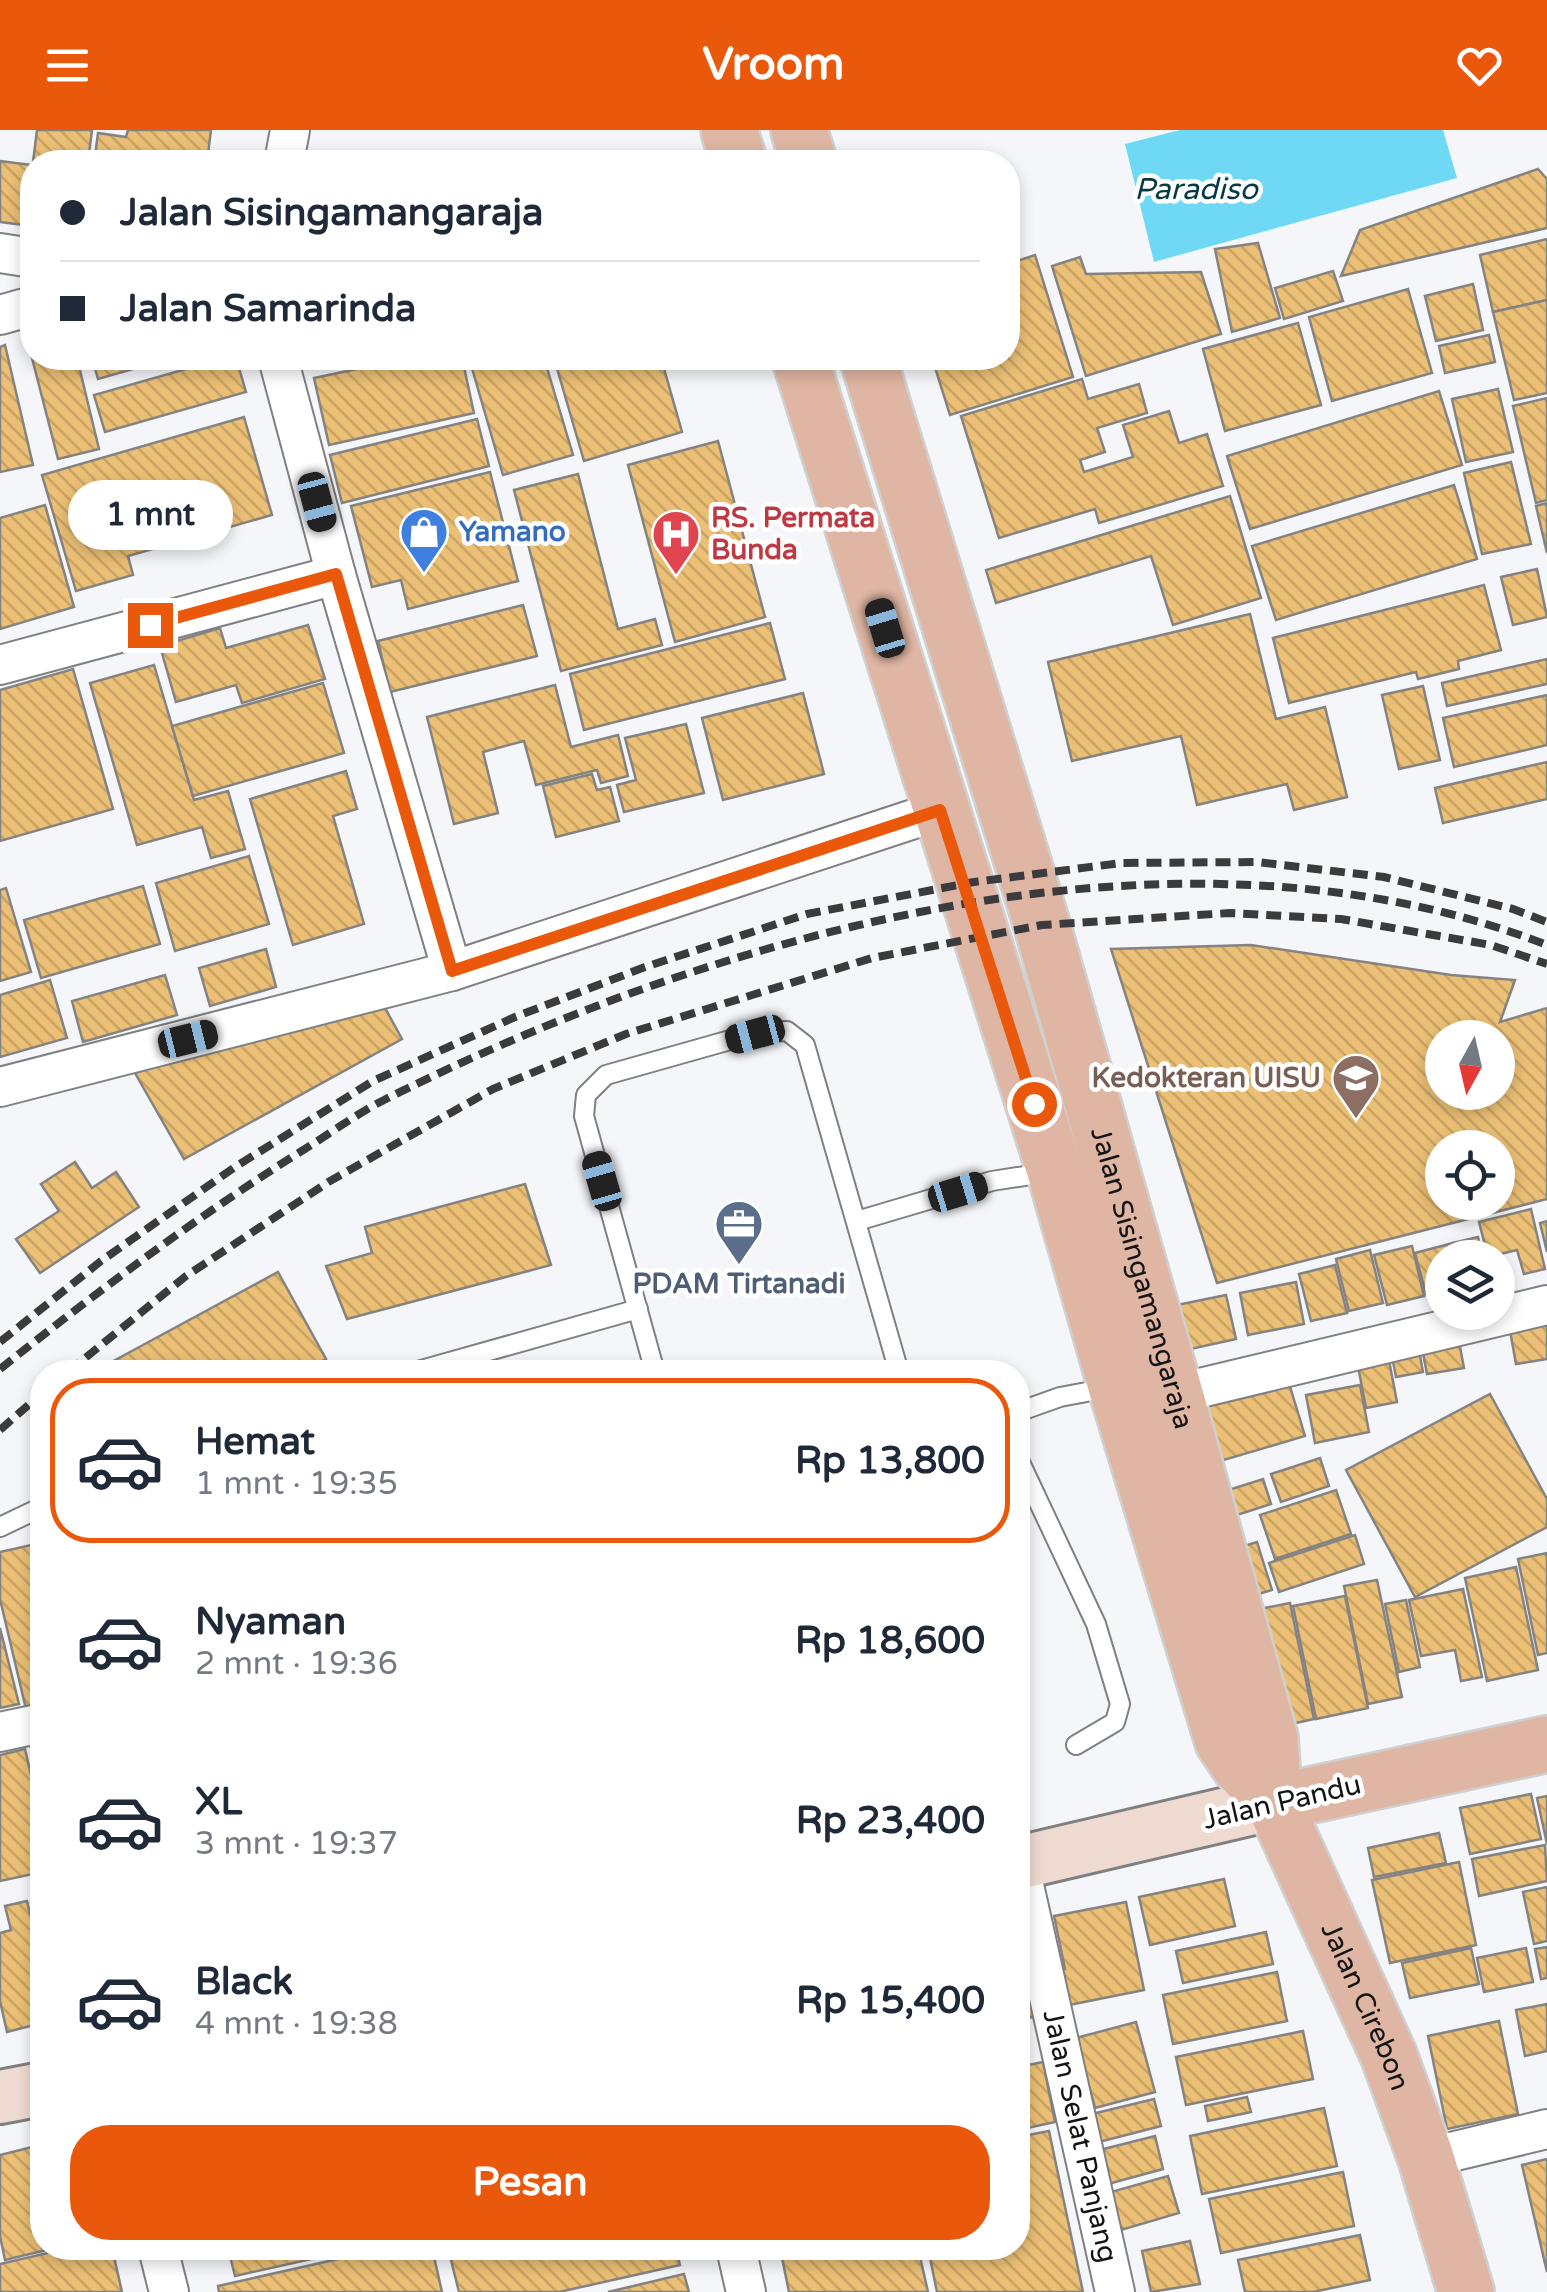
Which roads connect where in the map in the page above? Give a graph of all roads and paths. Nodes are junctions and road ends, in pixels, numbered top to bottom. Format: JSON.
{"nodes":[{"id":1,"x":281,"y":370,"type":"edge"},
{"id":2,"x":804,"y":370,"type":"edge"},
{"id":3,"x":872,"y":370,"type":"edge"},
{"id":4,"x":336,"y":574,"type":"junction"},
{"id":5,"x":0,"y":665,"type":"edge"},
{"id":6,"x":940,"y":810,"type":"junction"},
{"id":7,"x":452,"y":971,"type":"junction"},
{"id":8,"x":0,"y":1087,"type":"edge"},
{"id":9,"x":1055,"y":1171,"type":"junction"},
{"id":10,"x":857,"y":1222,"type":"junction"},
{"id":11,"x":1547,"y":1305,"type":"edge"},
{"id":12,"x":638,"y":1310,"type":"junction"},
{"id":13,"x":457,"y":1360,"type":"edge"},
{"id":14,"x":652,"y":1360,"type":"edge"},
{"id":15,"x":895,"y":1360,"type":"edge"},
{"id":16,"x":1116,"y":1386,"type":"junction"},
{"id":17,"x":1174,"y":1394,"type":"junction"},
{"id":18,"x":1030,"y":1407,"type":"edge"},
{"id":19,"x":1030,"y":1484,"type":"edge"},
{"id":20,"x":30,"y":1514,"type":"edge"},
{"id":21,"x":0,"y":1528,"type":"edge"},
{"id":22,"x":30,"y":1726,"type":"edge"},
{"id":23,"x":0,"y":1732,"type":"edge"},
{"id":24,"x":1223,"y":1741,"type":"joint"},
{"id":25,"x":1547,"y":1744,"type":"edge"},
{"id":26,"x":1076,"y":1745,"type":"dead end"},
{"id":27,"x":1274,"y":1803,"type":"junction"},
{"id":28,"x":1030,"y":1860,"type":"edge"},
{"id":29,"x":1030,"y":1916,"type":"edge"},
{"id":30,"x":30,"y":2091,"type":"edge"},
{"id":31,"x":0,"y":2097,"type":"edge"},
{"id":32,"x":1547,"y":2129,"type":"edge"},
{"id":33,"x":1426,"y":2158,"type":"junction"},
{"id":34,"x":161,"y":2260,"type":"edge"},
{"id":35,"x":739,"y":2260,"type":"edge"},
{"id":36,"x":170,"y":2292,"type":"edge"},
{"id":37,"x":746,"y":2292,"type":"edge"},
{"id":38,"x":1115,"y":2292,"type":"edge"},
{"id":39,"x":1466,"y":2292,"type":"edge"}],
"edges":[{"from":1,"to":4,"type":"street"},
{"from":2,"to":6,"type":"main road","name":"Jalan Sisingamangaraja"},
{"from":3,"to":17,"type":"main road","name":"Jalan Sisingamangaraja"},
{"from":4,"to":5,"type":"street"},
{"from":4,"to":7,"type":"street"},
{"from":6,"to":7,"type":"street"},
{"from":6,"to":9,"type":"main road","name":"Jalan Sisingamangaraja"},
{"from":7,"to":8,"type":"street"},
{"from":9,"to":10,"type":"lane"},
{"from":9,"to":16,"type":"main road","name":"Jalan Sisingamangaraja"},
{"from":10,"to":12,"type":"lane"},
{"from":10,"to":15,"type":"lane"},
{"from":11,"to":17,"type":"street"},
{"from":12,"to":13,"type":"lane"},
{"from":12,"to":14,"type":"lane"},
{"from":16,"to":18,"type":"lane"},
{"from":16,"to":24,"type":"main road","name":"Jalan Sisingamangaraja"},
{"from":17,"to":27,"type":"main road","name":"Jalan Sisingamangaraja"},
{"from":19,"to":26,"type":"lane"},
{"from":20,"to":21,"type":"lane"},
{"from":22,"to":23,"type":"street"},
{"from":24,"to":27,"type":"main road","name":"Jalan Cirebon"},
{"from":25,"to":27,"type":"main road","name":"Jalan Pandu"},
{"from":27,"to":28,"type":"main road","name":"Jalan Pandu"},
{"from":27,"to":33,"type":"main road","name":"Jalan Cirebon"},
{"from":29,"to":38,"type":"street","name":"Jalan Selat Panjang"},
{"from":30,"to":31,"type":"main road"},
{"from":32,"to":33,"type":"street"},
{"from":33,"to":39,"type":"main road","name":"Jalan Cirebon"},
{"from":34,"to":36,"type":"street"},
{"from":35,"to":37,"type":"street"}]}
